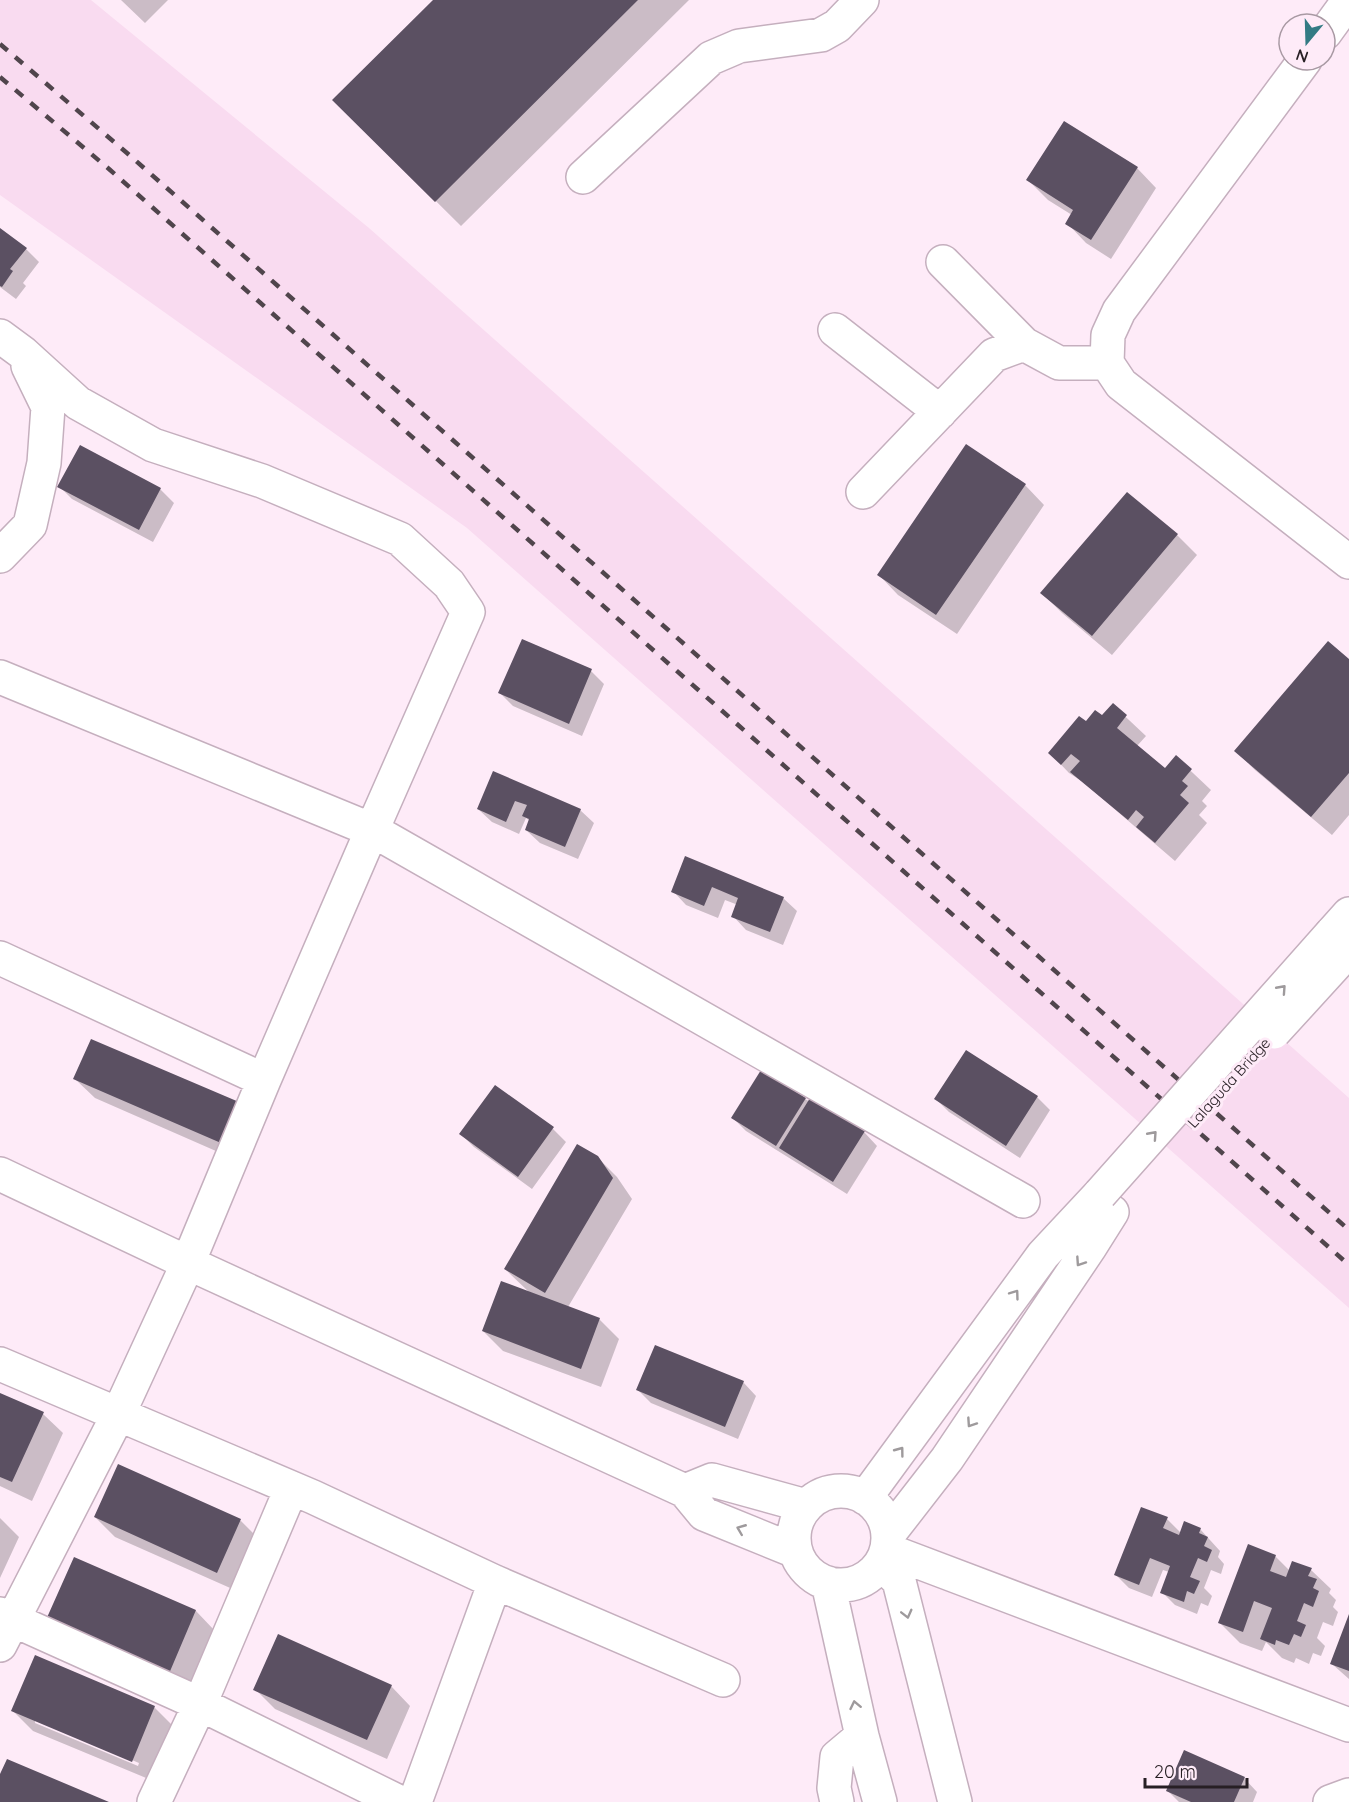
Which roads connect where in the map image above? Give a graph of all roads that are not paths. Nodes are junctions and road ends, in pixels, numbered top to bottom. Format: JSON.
{"nodes":[{"id":1,"x":862,"y":0,"type":"edge"},
{"id":2,"x":1349,"y":0,"type":"edge"},
{"id":3,"x":1337,"y":16,"type":"edge"},
{"id":4,"x":1296,"y":72,"type":"edge"},
{"id":5,"x":583,"y":177,"type":"dead end"},
{"id":6,"x":943,"y":262,"type":"dead end"},
{"id":7,"x":835,"y":330,"type":"dead end"},
{"id":8,"x":1024,"y":344,"type":"junction"},
{"id":9,"x":11,"y":345,"type":"edge"},
{"id":10,"x":1107,"y":363,"type":"junction"},
{"id":11,"x":940,"y":412,"type":"junction"},
{"id":12,"x":863,"y":492,"type":"dead end"},
{"id":13,"x":0,"y":556,"type":"edge"},
{"id":14,"x":1349,"y":562,"type":"edge"},
{"id":15,"x":0,"y":677,"type":"edge"},
{"id":16,"x":372,"y":830,"type":"junction"},
{"id":17,"x":1344,"y":938,"type":"edge"},
{"id":18,"x":0,"y":958,"type":"edge"},
{"id":19,"x":264,"y":1080,"type":"junction"},
{"id":20,"x":0,"y":1174,"type":"edge"},
{"id":21,"x":1023,"y":1201,"type":"dead end"},
{"id":22,"x":1106,"y":1203,"type":"junction"},
{"id":23,"x":188,"y":1263,"type":"junction"},
{"id":24,"x":0,"y":1364,"type":"edge"},
{"id":25,"x":118,"y":1415,"type":"junction"},
{"id":26,"x":291,"y":1489,"type":"junction"},
{"id":27,"x":685,"y":1491,"type":"junction"},
{"id":28,"x":865,"y":1498,"type":"junction"},
{"id":29,"x":806,"y":1506,"type":"junction"},
{"id":30,"x":885,"y":1549,"type":"junction"},
{"id":31,"x":795,"y":1551,"type":"junction"},
{"id":32,"x":495,"y":1582,"type":"junction"},
{"id":33,"x":828,"y":1583,"type":"junction"},
{"id":34,"x":4,"y":1626,"type":"edge"},
{"id":35,"x":723,"y":1680,"type":"dead end"},
{"id":36,"x":200,"y":1704,"type":"junction"},
{"id":37,"x":1349,"y":1725,"type":"edge"},
{"id":38,"x":862,"y":1736,"type":"junction"},
{"id":39,"x":1349,"y":1795,"type":"edge"},
{"id":40,"x":154,"y":1802,"type":"edge"},
{"id":41,"x":399,"y":1802,"type":"edge"},
{"id":42,"x":415,"y":1802,"type":"edge"},
{"id":43,"x":837,"y":1802,"type":"edge"},
{"id":44,"x":880,"y":1802,"type":"edge"},
{"id":45,"x":955,"y":1802,"type":"edge"},
{"id":46,"x":1330,"y":1802,"type":"edge"}],
"edges":[{"from":1,"to":5,"type":"street"},
{"from":2,"to":3,"type":"street"},
{"from":4,"to":10,"type":"street"},
{"from":6,"to":8,"type":"street"},
{"from":7,"to":11,"type":"street"},
{"from":8,"to":10,"type":"street"},
{"from":8,"to":11,"type":"street"},
{"from":9,"to":13,"type":"street"},
{"from":9,"to":16,"type":"street"},
{"from":10,"to":14,"type":"street"},
{"from":11,"to":12,"type":"street"},
{"from":15,"to":16,"type":"street"},
{"from":16,"to":19,"type":"street"},
{"from":16,"to":21,"type":"street"},
{"from":17,"to":22,"type":"street","name":"Lalaguda Bridge","bridge":true},
{"from":18,"to":19,"type":"street"},
{"from":19,"to":23,"type":"street"},
{"from":20,"to":23,"type":"street"},
{"from":28,"to":22,"type":"street","one_way":true},
{"from":22,"to":30,"type":"street","one_way":true},
{"from":23,"to":25,"type":"street"},
{"from":23,"to":27,"type":"street"},
{"from":24,"to":25,"type":"street"},
{"from":25,"to":26,"type":"street"},
{"from":25,"to":34,"type":"street"},
{"from":26,"to":32,"type":"street"},
{"from":26,"to":36,"type":"street"},
{"from":27,"to":29,"type":"street"},
{"from":31,"to":27,"type":"street","one_way":true},
{"from":28,"to":29,"type":"street"},
{"from":28,"to":30,"type":"street"},
{"from":29,"to":31,"type":"street"},
{"from":30,"to":33,"type":"street"},
{"from":30,"to":37,"type":"street"},
{"from":30,"to":45,"type":"street","one_way":true},
{"from":31,"to":33,"type":"street"},
{"from":32,"to":35,"type":"street"},
{"from":32,"to":42,"type":"street"},
{"from":38,"to":33,"type":"street","one_way":true},
{"from":34,"to":36,"type":"street"},
{"from":36,"to":40,"type":"street"},
{"from":36,"to":41,"type":"street"},
{"from":38,"to":43,"type":"street"},
{"from":38,"to":44,"type":"street"},
{"from":39,"to":46,"type":"street"}]}
